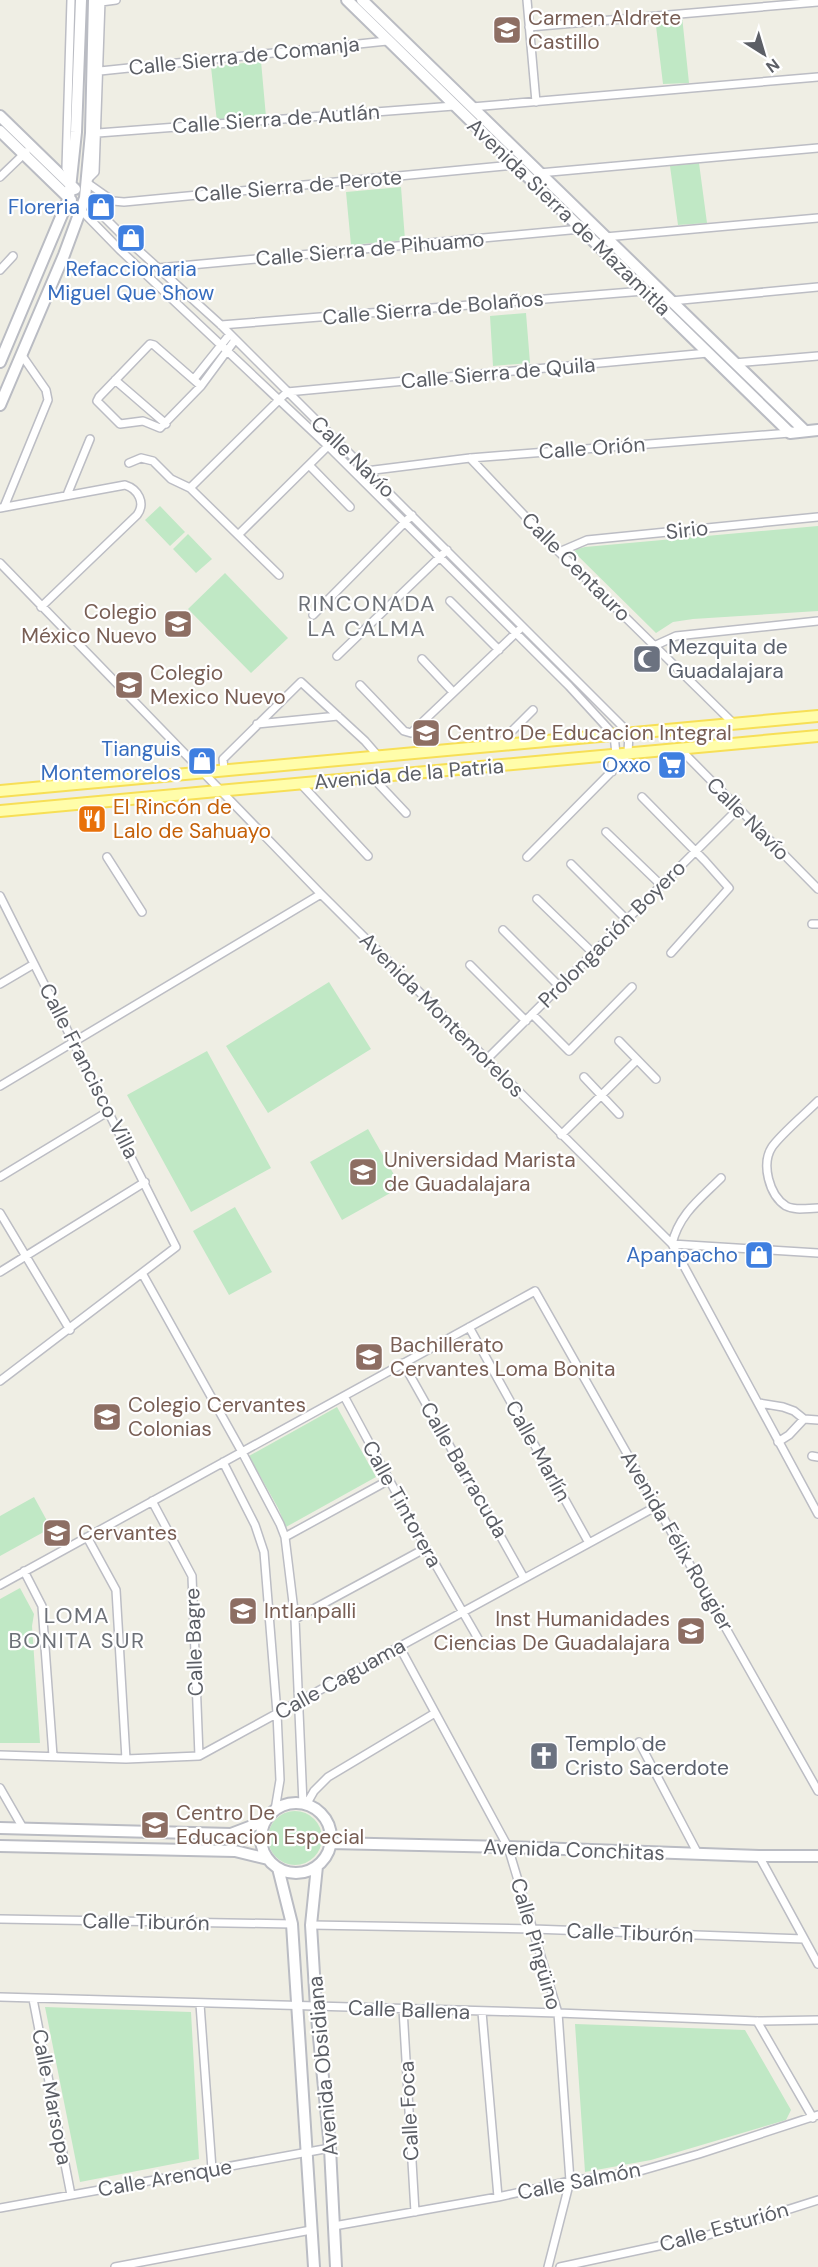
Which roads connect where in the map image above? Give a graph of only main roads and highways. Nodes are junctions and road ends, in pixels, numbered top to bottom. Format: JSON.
{"nodes":[{"id":1,"x":818,"y":716,"type":"edge"},
{"id":2,"x":818,"y":736,"type":"edge"},
{"id":3,"x":0,"y":791,"type":"edge"},
{"id":4,"x":0,"y":811,"type":"edge"}],
"edges":[{"from":1,"to":3,"type":"main road","name":"Avenida de la Patria"},
{"from":2,"to":4,"type":"main road","name":"Avenida de la Patria"}]}
